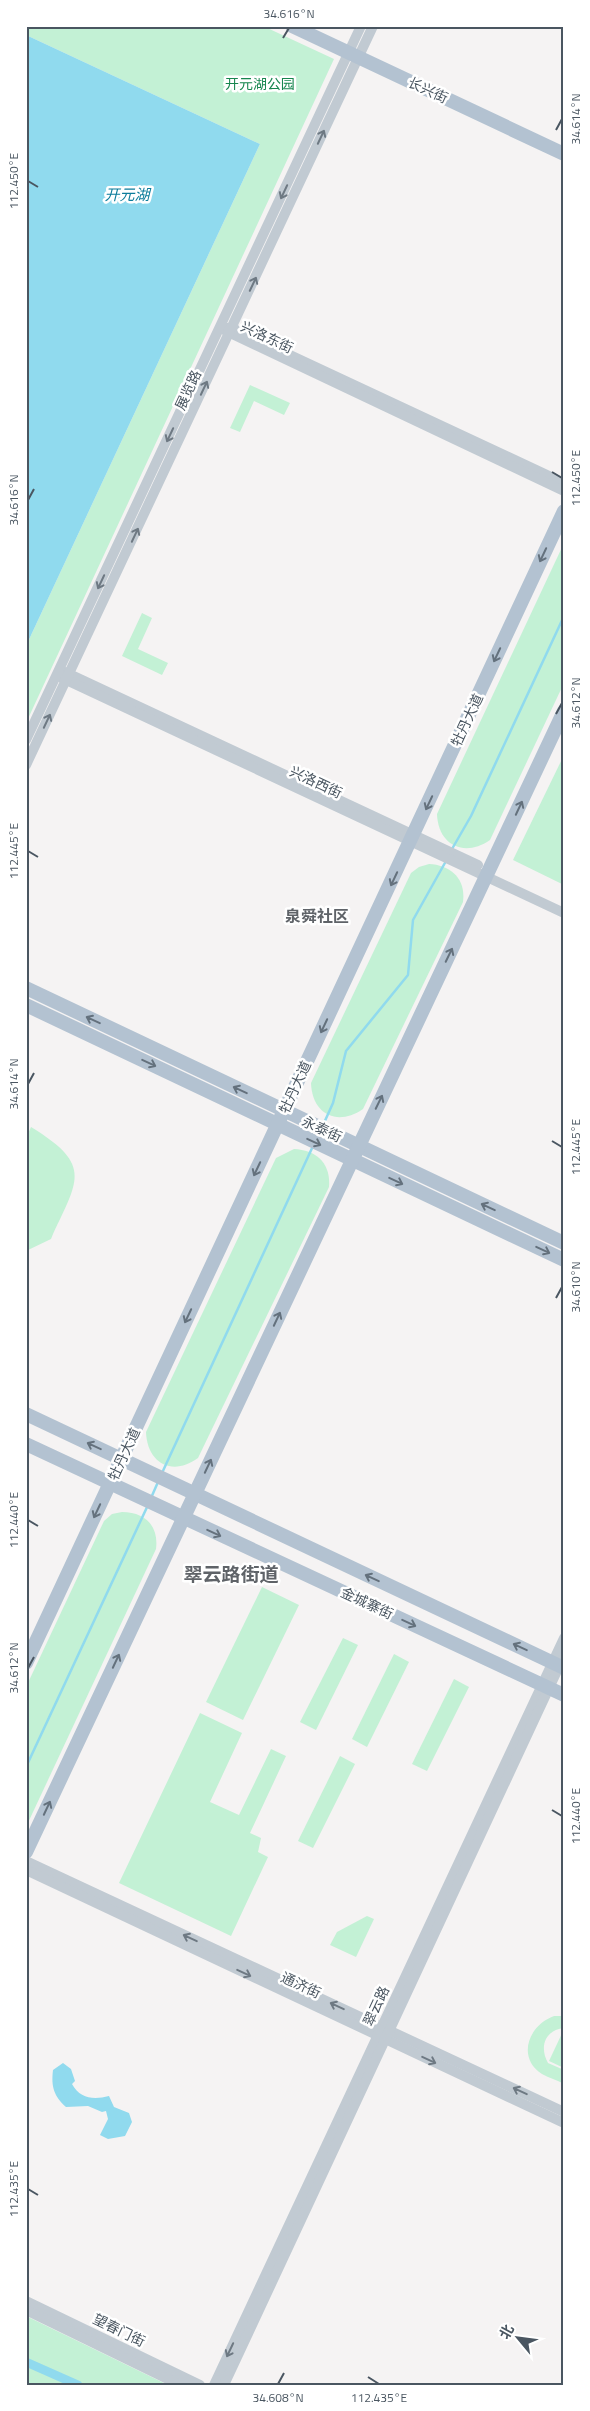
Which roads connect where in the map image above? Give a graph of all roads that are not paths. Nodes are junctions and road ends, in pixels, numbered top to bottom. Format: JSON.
{"nodes":[{"id":1,"x":292,"y":26,"type":"edge"},
{"id":2,"x":311,"y":26,"type":"edge"},
{"id":3,"x":361,"y":26,"type":"edge"},
{"id":4,"x":373,"y":26,"type":"edge"},
{"id":5,"x":355,"y":51,"type":"junction"},
{"id":6,"x":564,"y":145,"type":"edge"},
{"id":7,"x":564,"y":154,"type":"edge"},
{"id":8,"x":228,"y":330,"type":"junction"},
{"id":9,"x":564,"y":483,"type":"edge"},
{"id":10,"x":564,"y":491,"type":"edge"},
{"id":11,"x":564,"y":511,"type":"edge"},
{"id":12,"x":63,"y":675,"type":"junction"},
{"id":13,"x":564,"y":711,"type":"edge"},
{"id":14,"x":26,"y":740,"type":"edge"},
{"id":15,"x":26,"y":765,"type":"edge"},
{"id":16,"x":413,"y":838,"type":"junction"},
{"id":17,"x":488,"y":874,"type":"junction"},
{"id":18,"x":564,"y":906,"type":"edge"},
{"id":19,"x":564,"y":913,"type":"edge"},
{"id":20,"x":26,"y":988,"type":"edge"},
{"id":21,"x":26,"y":1005,"type":"edge"},
{"id":22,"x":284,"y":1111,"type":"junction"},
{"id":23,"x":277,"y":1124,"type":"junction"},
{"id":24,"x":358,"y":1146,"type":"junction"},
{"id":25,"x":352,"y":1160,"type":"junction"},
{"id":26,"x":564,"y":1243,"type":"edge"},
{"id":27,"x":564,"y":1260,"type":"edge"},
{"id":28,"x":26,"y":1414,"type":"edge"},
{"id":29,"x":26,"y":1444,"type":"edge"},
{"id":30,"x":121,"y":1459,"type":"junction"},
{"id":31,"x":110,"y":1484,"type":"junction"},
{"id":32,"x":195,"y":1495,"type":"junction"},
{"id":33,"x":183,"y":1518,"type":"junction"},
{"id":34,"x":564,"y":1638,"type":"edge"},
{"id":35,"x":26,"y":1663,"type":"edge"},
{"id":36,"x":560,"y":1663,"type":"edge"},
{"id":37,"x":545,"y":1686,"type":"junction"},
{"id":38,"x":564,"y":1695,"type":"edge"},
{"id":39,"x":26,"y":1852,"type":"edge"},
{"id":40,"x":26,"y":1862,"type":"edge"},
{"id":41,"x":26,"y":1870,"type":"edge"},
{"id":42,"x":383,"y":2033,"type":"junction"},
{"id":43,"x":564,"y":2112,"type":"edge"},
{"id":44,"x":564,"y":2123,"type":"edge"},
{"id":45,"x":26,"y":2301,"type":"edge"},
{"id":46,"x":26,"y":2310,"type":"edge"},
{"id":47,"x":180,"y":2385,"type":"edge"},
{"id":48,"x":200,"y":2385,"type":"edge"},
{"id":49,"x":214,"y":2385,"type":"edge"},
{"id":50,"x":224,"y":2385,"type":"edge"}],
"edges":[{"from":1,"to":5,"type":"main road","name":"长兴街"},
{"from":2,"to":5,"type":"main road","name":"长兴街"},
{"from":3,"to":5,"type":"street","name":"展览路"},
{"from":4,"to":5,"type":"street","name":"展览路"},
{"from":5,"to":6,"type":"main road","name":"长兴街"},
{"from":5,"to":7,"type":"main road","name":"长兴街"},
{"from":5,"to":8,"type":"street","name":"展览路"},
{"from":8,"to":9,"type":"street","name":"兴洛东街"},
{"from":8,"to":10,"type":"street","name":"兴洛东街"},
{"from":8,"to":12,"type":"street","name":"展览路"},
{"from":11,"to":16,"type":"main road","name":"牡丹大道","one_way":true},
{"from":12,"to":14,"type":"street","name":"展览路"},
{"from":15,"to":12,"type":"street","name":"展览路","one_way":true},
{"from":12,"to":16,"type":"street","name":"兴洛西街"},
{"from":17,"to":13,"type":"main road","one_way":true},
{"from":16,"to":17,"type":"street","name":"兴洛西街"},
{"from":16,"to":22,"type":"main road","name":"牡丹大道","one_way":true},
{"from":17,"to":18,"type":"street","name":"兴洛西街"},
{"from":17,"to":19,"type":"street","name":"兴洛西街"},
{"from":24,"to":17,"type":"main road","one_way":true},
{"from":22,"to":20,"type":"main road","name":"永泰街","one_way":true},
{"from":21,"to":23,"type":"main road","name":"永泰街","one_way":true},
{"from":22,"to":23,"type":"main road","name":"牡丹大道"},
{"from":22,"to":24,"type":"main road","name":"永泰街"},
{"from":23,"to":25,"type":"main road","name":"永泰街","one_way":true},
{"from":23,"to":30,"type":"main road","name":"牡丹大道","one_way":true},
{"from":24,"to":25,"type":"main road"},
{"from":26,"to":24,"type":"main road","name":"永泰街","one_way":true},
{"from":25,"to":27,"type":"main road","name":"永泰街","one_way":true},
{"from":32,"to":25,"type":"main road","one_way":true},
{"from":30,"to":28,"type":"main road","one_way":true},
{"from":29,"to":31,"type":"main road"},
{"from":30,"to":31,"type":"main road","name":"牡丹大道"},
{"from":30,"to":32,"type":"main road","name":"金城寨街"},
{"from":31,"to":33,"type":"main road","name":"金城寨街"},
{"from":31,"to":35,"type":"main road","name":"牡丹大道","one_way":true},
{"from":32,"to":33,"type":"main road"},
{"from":36,"to":32,"type":"main road","name":"金城寨街","one_way":true},
{"from":33,"to":37,"type":"main road","name":"金城寨街","one_way":true},
{"from":39,"to":33,"type":"main road","one_way":true},
{"from":34,"to":36,"type":"street","name":"翠云路"},
{"from":36,"to":37,"type":"street","name":"翠云路"},
{"from":37,"to":38,"type":"main road","name":"金城寨街"},
{"from":37,"to":42,"type":"street","name":"翠云路"},
{"from":42,"to":40,"type":"street","name":"通济街","one_way":true},
{"from":41,"to":42,"type":"street","name":"通济街","one_way":true},
{"from":43,"to":42,"type":"street","name":"通济街","one_way":true},
{"from":42,"to":44,"type":"street","name":"通济街","one_way":true},
{"from":42,"to":49,"type":"street","name":"翠云路","one_way":true},
{"from":42,"to":50,"type":"street","name":"翠云路"},
{"from":45,"to":48,"type":"street","name":"望春门街"},
{"from":46,"to":47,"type":"street","name":"望春门街"}]}
